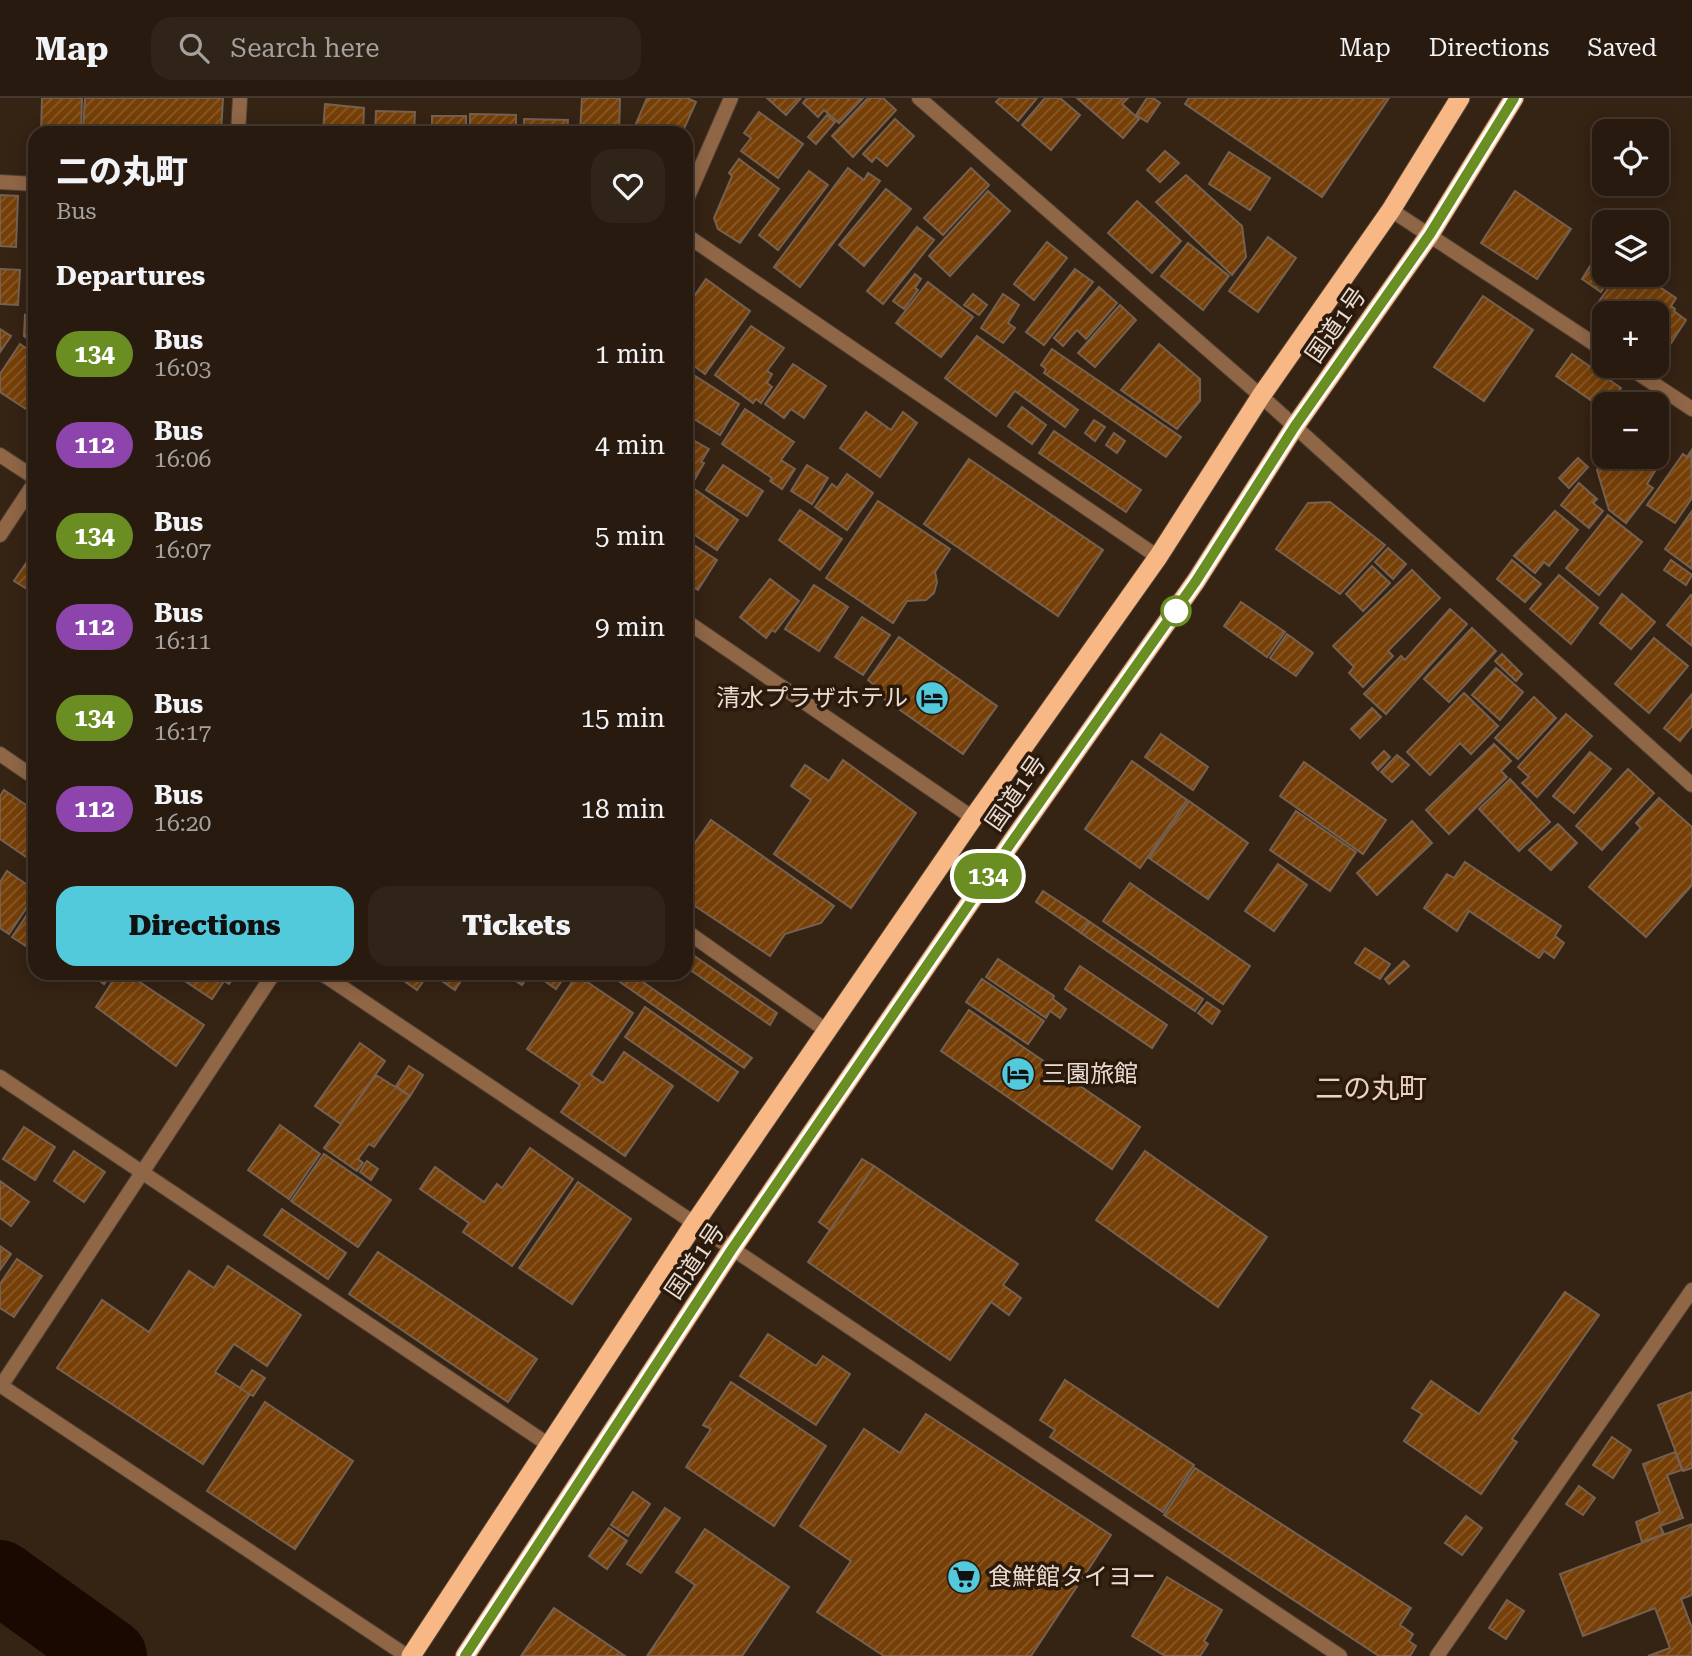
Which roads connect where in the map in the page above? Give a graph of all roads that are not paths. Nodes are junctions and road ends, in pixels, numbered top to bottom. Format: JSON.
{"nodes":[{"id":1,"x":240,"y":98,"type":"edge"},
{"id":2,"x":731,"y":98,"type":"edge"},
{"id":3,"x":919,"y":98,"type":"edge"},
{"id":4,"x":1460,"y":98,"type":"edge"},
{"id":5,"x":1514,"y":98,"type":"edge"},
{"id":6,"x":238,"y":126,"type":"edge"},
{"id":7,"x":0,"y":182,"type":"edge"},
{"id":8,"x":28,"y":184,"type":"edge"},
{"id":9,"x":693,"y":185,"type":"edge"},
{"id":10,"x":1391,"y":210,"type":"junction"},
{"id":11,"x":1430,"y":234,"type":"junction"},
{"id":12,"x":693,"y":240,"type":"edge"},
{"id":13,"x":1592,"y":342,"type":"edge"},
{"id":14,"x":1645,"y":378,"type":"edge"},
{"id":15,"x":1261,"y":396,"type":"junction"},
{"id":16,"x":1692,"y":410,"type":"edge"},
{"id":17,"x":1295,"y":426,"type":"junction"},
{"id":18,"x":0,"y":455,"type":"edge"},
{"id":19,"x":28,"y":475,"type":"edge"},
{"id":20,"x":28,"y":491,"type":"edge"},
{"id":21,"x":0,"y":535,"type":"edge"},
{"id":22,"x":1158,"y":557,"type":"junction"},
{"id":23,"x":693,"y":626,"type":"edge"},
{"id":24,"x":0,"y":754,"type":"edge"},
{"id":25,"x":28,"y":773,"type":"edge"},
{"id":26,"x":1692,"y":785,"type":"edge"},
{"id":27,"x":973,"y":818,"type":"junction"},
{"id":28,"x":693,"y":936,"type":"edge"},
{"id":29,"x":269,"y":980,"type":"edge"},
{"id":30,"x":331,"y":980,"type":"edge"},
{"id":31,"x":827,"y":1031,"type":"junction"},
{"id":32,"x":0,"y":1077,"type":"edge"},
{"id":33,"x":143,"y":1174,"type":"junction"},
{"id":34,"x":694,"y":1224,"type":"junction"},
{"id":35,"x":732,"y":1249,"type":"junction"},
{"id":36,"x":1692,"y":1290,"type":"edge"},
{"id":37,"x":1,"y":1385,"type":"edge"},
{"id":38,"x":549,"y":1445,"type":"junction"},
{"id":39,"x":409,"y":1656,"type":"edge"},
{"id":40,"x":465,"y":1656,"type":"edge"},
{"id":41,"x":1340,"y":1656,"type":"edge"},
{"id":42,"x":1437,"y":1656,"type":"edge"}],
"edges":[{"from":1,"to":6,"type":"street"},
{"from":2,"to":9,"type":"street"},
{"from":3,"to":15,"type":"street"},
{"from":4,"to":10,"type":"highway","name":"国道1号"},
{"from":5,"to":11,"type":"highway","name":"国道1号"},
{"from":7,"to":8,"type":"street"},
{"from":10,"to":11,"type":"street"},
{"from":10,"to":15,"type":"highway","name":"国道1号"},
{"from":11,"to":13,"type":"street"},
{"from":11,"to":17,"type":"highway","name":"国道1号"},
{"from":12,"to":22,"type":"street"},
{"from":14,"to":16,"type":"street"},
{"from":15,"to":17,"type":"street"},
{"from":15,"to":22,"type":"highway","name":"国道1号"},
{"from":17,"to":26,"type":"street"},
{"from":17,"to":35,"type":"highway","name":"国道1号"},
{"from":18,"to":19,"type":"street"},
{"from":20,"to":21,"type":"street"},
{"from":22,"to":27,"type":"highway","name":"国道1号"},
{"from":23,"to":27,"type":"street"},
{"from":24,"to":25,"type":"street"},
{"from":27,"to":31,"type":"highway","name":"国道1号"},
{"from":28,"to":31,"type":"street"},
{"from":29,"to":33,"type":"street"},
{"from":30,"to":34,"type":"street"},
{"from":31,"to":34,"type":"highway","name":"国道1号"},
{"from":32,"to":33,"type":"street"},
{"from":33,"to":37,"type":"street"},
{"from":33,"to":38,"type":"street"},
{"from":34,"to":35,"type":"street"},
{"from":34,"to":38,"type":"highway","name":"国道1号"},
{"from":35,"to":40,"type":"highway","name":"国道1号"},
{"from":35,"to":41,"type":"street"},
{"from":36,"to":42,"type":"street"},
{"from":37,"to":39,"type":"street"},
{"from":38,"to":39,"type":"highway","name":"国道1号"}]}
